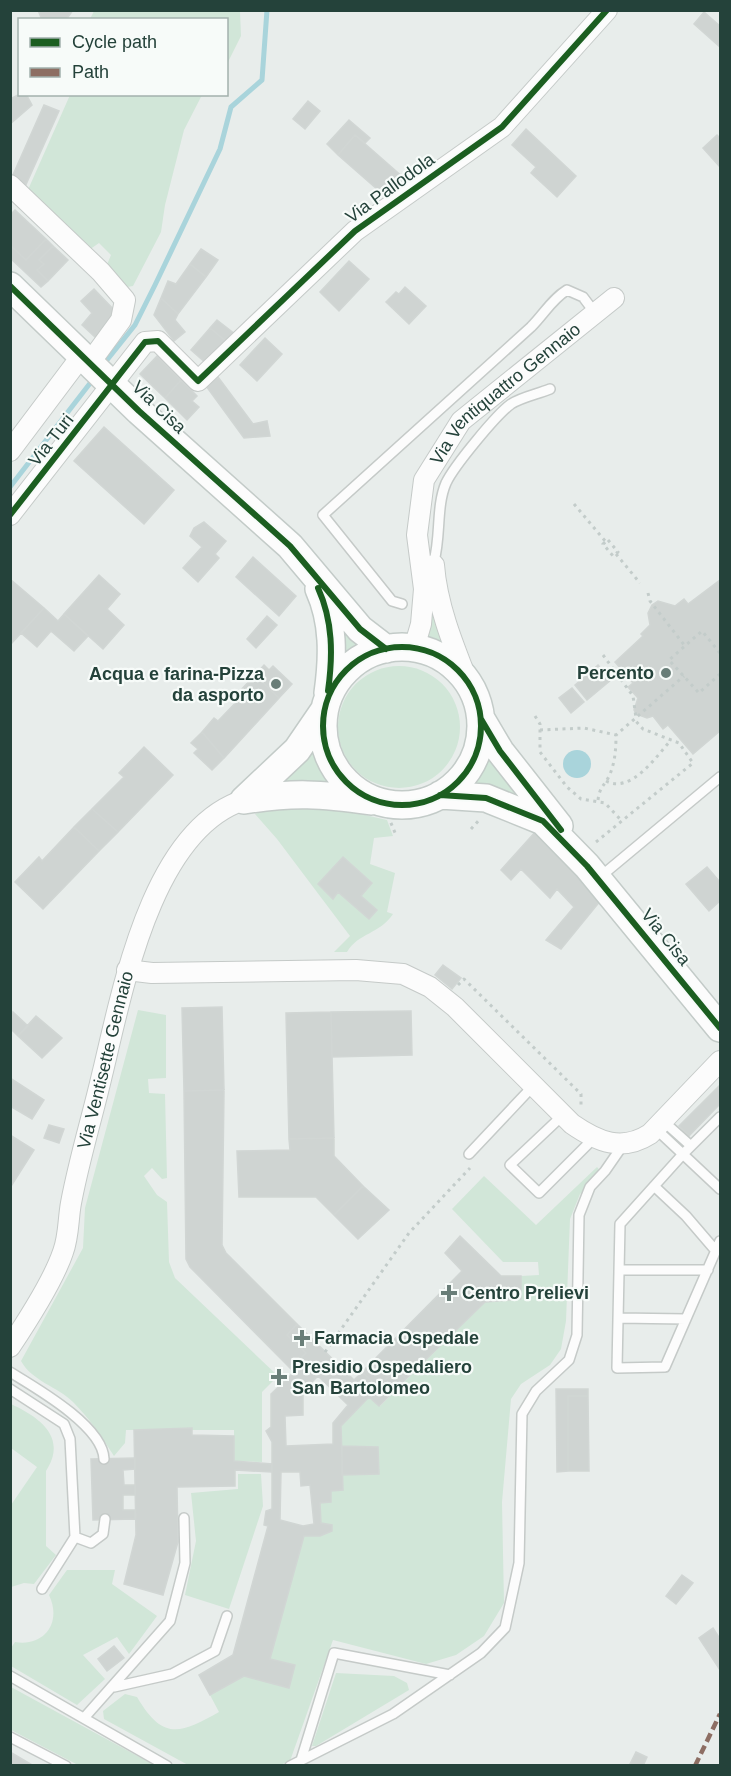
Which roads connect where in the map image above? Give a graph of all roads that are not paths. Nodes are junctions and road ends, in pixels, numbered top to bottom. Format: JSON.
{"nodes":[{"id":1,"x":607,"y":10,"type":"edge"},
{"id":2,"x":10,"y":184,"type":"edge"},
{"id":3,"x":10,"y":286,"type":"edge"},
{"id":4,"x":614,"y":298,"type":"dead end"},
{"id":5,"x":595,"y":313,"type":"junction"},
{"id":6,"x":87,"y":357,"type":"junction"},
{"id":7,"x":114,"y":383,"type":"junction"},
{"id":8,"x":550,"y":389,"type":"dead end"},
{"id":9,"x":10,"y":451,"type":"edge"},
{"id":10,"x":420,"y":507,"type":"junction"},
{"id":11,"x":10,"y":515,"type":"edge"},
{"id":12,"x":290,"y":546,"type":"junction"},
{"id":13,"x":434,"y":561,"type":"junction"},
{"id":14,"x":402,"y":604,"type":"dead end"},
{"id":15,"x":414,"y":648,"type":"junction"},
{"id":16,"x":386,"y":649,"type":"junction"},
{"id":17,"x":470,"y":685,"type":"junction"},
{"id":18,"x":325,"y":707,"type":"junction"},
{"id":19,"x":481,"y":719,"type":"junction"},
{"id":20,"x":720,"y":777,"type":"edge"},
{"id":21,"x":244,"y":800,"type":"junction"},
{"id":22,"x":435,"y":804,"type":"junction"},
{"id":23,"x":385,"y":812,"type":"junction"},
{"id":24,"x":593,"y":863,"type":"junction"},
{"id":25,"x":127,"y":970,"type":"junction"},
{"id":26,"x":720,"y":1028,"type":"edge"},
{"id":27,"x":720,"y":1060,"type":"edge"},
{"id":28,"x":534,"y":1085,"type":"junction"},
{"id":29,"x":572,"y":1114,"type":"junction"},
{"id":30,"x":720,"y":1117,"type":"edge"},
{"id":31,"x":658,"y":1124,"type":"junction"},
{"id":32,"x":593,"y":1138,"type":"junction"},
{"id":33,"x":623,"y":1144,"type":"junction"},
{"id":34,"x":691,"y":1146,"type":"junction"},
{"id":35,"x":469,"y":1154,"type":"dead end"},
{"id":36,"x":683,"y":1154,"type":"junction"},
{"id":37,"x":654,"y":1186,"type":"junction"},
{"id":38,"x":720,"y":1188,"type":"edge"},
{"id":39,"x":720,"y":1241,"type":"edge"},
{"id":40,"x":716,"y":1251,"type":"junction"},
{"id":41,"x":619,"y":1270,"type":"junction"},
{"id":42,"x":708,"y":1270,"type":"junction"},
{"id":43,"x":618,"y":1318,"type":"junction"},
{"id":44,"x":686,"y":1319,"type":"junction"},
{"id":45,"x":10,"y":1347,"type":"edge"},
{"id":46,"x":10,"y":1372,"type":"edge"},
{"id":47,"x":10,"y":1389,"type":"edge"},
{"id":48,"x":104,"y":1459,"type":"dead end"},
{"id":49,"x":184,"y":1518,"type":"dead end"},
{"id":50,"x":105,"y":1520,"type":"dead end"},
{"id":51,"x":75,"y":1537,"type":"junction"},
{"id":52,"x":42,"y":1588,"type":"dead end"},
{"id":53,"x":227,"y":1616,"type":"dead end"},
{"id":54,"x":450,"y":1675,"type":"junction"},
{"id":55,"x":10,"y":1676,"type":"edge"},
{"id":56,"x":114,"y":1687,"type":"junction"},
{"id":57,"x":84,"y":1718,"type":"junction"},
{"id":58,"x":10,"y":1737,"type":"edge"},
{"id":59,"x":301,"y":1760,"type":"junction"},
{"id":60,"x":66,"y":1766,"type":"edge"},
{"id":61,"x":167,"y":1766,"type":"edge"},
{"id":62,"x":290,"y":1766,"type":"edge"}],
"edges":[{"from":1,"to":7,"type":"street","name":"Via Pallodola"},
{"from":2,"to":6,"type":"street"},
{"from":3,"to":6,"type":"street","name":"Via Cisa"},
{"from":4,"to":5,"type":"street","name":"Via Ventiquattro Gennaio"},
{"from":5,"to":10,"type":"street","name":"Via Ventiquattro Gennaio"},
{"from":5,"to":14,"type":"lane"},
{"from":6,"to":7,"type":"street","name":"Via Cisa"},
{"from":6,"to":9,"type":"street"},
{"from":7,"to":11,"type":"street","name":"Via Turi"},
{"from":7,"to":12,"type":"street","name":"Via Cisa"},
{"from":8,"to":13,"type":"lane"},
{"from":10,"to":13,"type":"street","name":"Via Ventiquattro Gennaio"},
{"from":10,"to":15,"type":"street","name":"Via Ventiquattro Gennaio"},
{"from":12,"to":16,"type":"street","name":"Via Cisa"},
{"from":12,"to":18,"type":"street","name":"Via Cisa"},
{"from":13,"to":17,"type":"street","name":"Via Ventiquattro Gennaio"},
{"from":15,"to":16,"type":"street"},
{"from":15,"to":17,"type":"street"},
{"from":16,"to":18,"type":"street"},
{"from":17,"to":19,"type":"street"},
{"from":18,"to":21,"type":"street","name":"Via Ventisette Gennaio"},
{"from":18,"to":23,"type":"street"},
{"from":19,"to":22,"type":"street"},
{"from":19,"to":24,"type":"street","name":"Via Cisa"},
{"from":20,"to":24,"type":"lane"},
{"from":21,"to":23,"type":"street","name":"Via Ventisette Gennaio"},
{"from":21,"to":25,"type":"street","name":"Via Ventisette Gennaio"},
{"from":22,"to":23,"type":"street"},
{"from":22,"to":24,"type":"street","name":"Via Cisa"},
{"from":24,"to":26,"type":"street","name":"Via Cisa"},
{"from":25,"to":28,"type":"street"},
{"from":25,"to":45,"type":"street","name":"Via Ventisette Gennaio"},
{"from":27,"to":31,"type":"street"},
{"from":28,"to":29,"type":"street"},
{"from":28,"to":35,"type":"lane"},
{"from":29,"to":32,"type":"street"},
{"from":29,"to":32,"type":"lane"},
{"from":30,"to":34,"type":"lane"},
{"from":31,"to":33,"type":"street"},
{"from":31,"to":34,"type":"lane"},
{"from":31,"to":36,"type":"lane"},
{"from":32,"to":33,"type":"street"},
{"from":33,"to":54,"type":"lane"},
{"from":34,"to":36,"type":"lane"},
{"from":36,"to":37,"type":"lane"},
{"from":36,"to":38,"type":"lane"},
{"from":37,"to":40,"type":"lane"},
{"from":37,"to":41,"type":"lane"},
{"from":39,"to":40,"type":"lane"},
{"from":40,"to":42,"type":"lane"},
{"from":41,"to":42,"type":"lane"},
{"from":41,"to":43,"type":"lane"},
{"from":42,"to":44,"type":"lane"},
{"from":43,"to":44,"type":"lane"},
{"from":43,"to":44,"type":"lane"},
{"from":46,"to":48,"type":"lane"},
{"from":47,"to":51,"type":"lane"},
{"from":49,"to":56,"type":"lane"},
{"from":50,"to":51,"type":"lane"},
{"from":51,"to":52,"type":"lane"},
{"from":53,"to":56,"type":"lane"},
{"from":54,"to":59,"type":"lane"},
{"from":54,"to":59,"type":"lane"},
{"from":55,"to":57,"type":"lane"},
{"from":56,"to":57,"type":"lane"},
{"from":57,"to":61,"type":"lane"},
{"from":58,"to":60,"type":"lane"},
{"from":59,"to":62,"type":"lane"}]}
